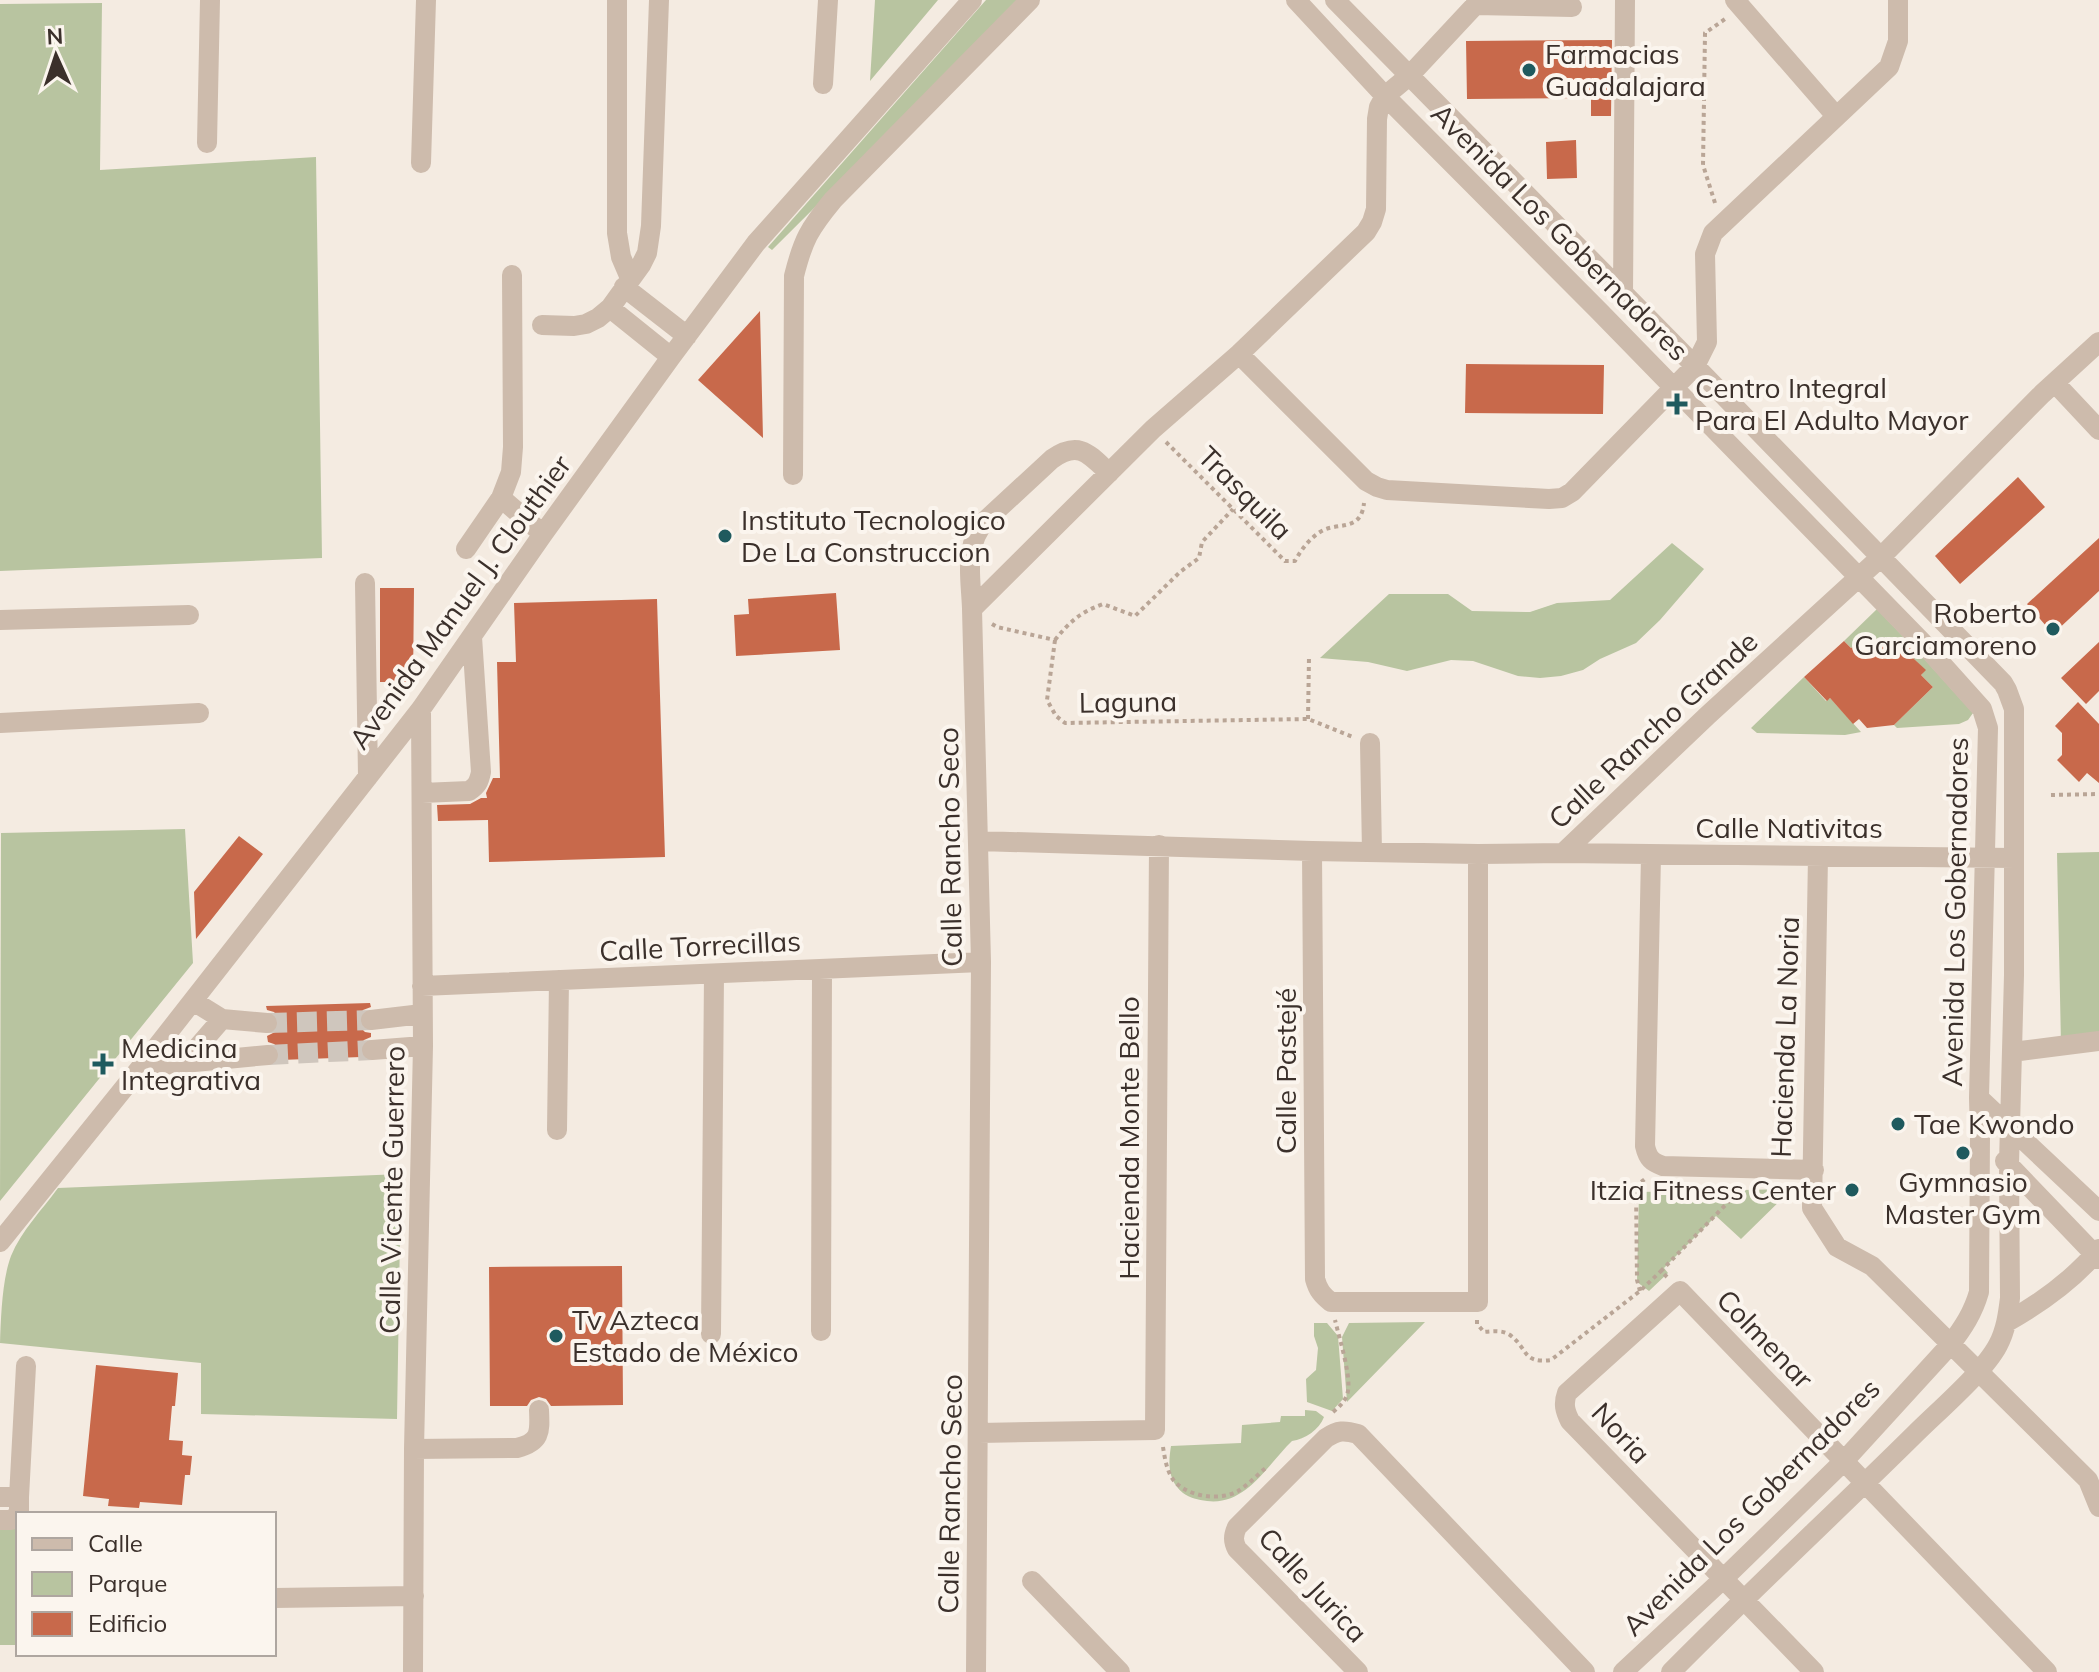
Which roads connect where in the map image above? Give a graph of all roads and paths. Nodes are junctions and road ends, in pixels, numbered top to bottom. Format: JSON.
{"nodes":[{"id":1,"x":210,"y":0,"type":"edge"},
{"id":2,"x":426,"y":0,"type":"edge"},
{"id":3,"x":617,"y":0,"type":"edge"},
{"id":4,"x":659,"y":0,"type":"edge"},
{"id":5,"x":828,"y":0,"type":"edge"},
{"id":6,"x":972,"y":0,"type":"edge"},
{"id":7,"x":1030,"y":0,"type":"edge"},
{"id":8,"x":1296,"y":0,"type":"edge"},
{"id":9,"x":1335,"y":0,"type":"edge"},
{"id":10,"x":1625,"y":0,"type":"edge"},
{"id":11,"x":1898,"y":0,"type":"edge"},
{"id":12,"x":1477,"y":3,"type":"edge"},
{"id":13,"x":1738,"y":4,"type":"edge"},
{"id":14,"x":1572,"y":7,"type":"dead end"},
{"id":15,"x":1409,"y":76,"type":"junction"},
{"id":16,"x":823,"y":84,"type":"dead end"},
{"id":17,"x":1385,"y":96,"type":"junction"},
{"id":18,"x":1836,"y":116,"type":"junction"},
{"id":19,"x":207,"y":143,"type":"dead end"},
{"id":20,"x":421,"y":163,"type":"dead end"},
{"id":21,"x":1721,"y":224,"type":"junction"},
{"id":22,"x":512,"y":275,"type":"dead end"},
{"id":23,"x":627,"y":282,"type":"junction"},
{"id":24,"x":1623,"y":294,"type":"junction"},
{"id":25,"x":610,"y":308,"type":"junction"},
{"id":26,"x":542,"y":325,"type":"dead end"},
{"id":27,"x":687,"y":336,"type":"junction"},
{"id":28,"x":2099,"y":342,"type":"edge"},
{"id":29,"x":1239,"y":354,"type":"junction"},
{"id":30,"x":671,"y":357,"type":"junction"},
{"id":31,"x":1695,"y":366,"type":"junction"},
{"id":32,"x":2055,"y":383,"type":"junction"},
{"id":33,"x":1673,"y":387,"type":"junction"},
{"id":34,"x":1153,"y":429,"type":"junction"},
{"id":35,"x":2099,"y":430,"type":"edge"},
{"id":36,"x":1109,"y":473,"type":"junction"},
{"id":37,"x":793,"y":475,"type":"dead end"},
{"id":38,"x":1366,"y":481,"type":"junction"},
{"id":39,"x":501,"y":498,"type":"junction"},
{"id":40,"x":1233,"y":509,"type":"junction"},
{"id":41,"x":543,"y":534,"type":"junction"},
{"id":42,"x":466,"y":549,"type":"dead end"},
{"id":43,"x":1881,"y":557,"type":"junction"},
{"id":44,"x":1858,"y":576,"type":"junction"},
{"id":45,"x":365,"y":583,"type":"dead end"},
{"id":46,"x":972,"y":609,"type":"junction"},
{"id":47,"x":189,"y":615,"type":"dead end"},
{"id":48,"x":0,"y":620,"type":"edge"},
{"id":49,"x":472,"y":637,"type":"junction"},
{"id":50,"x":1055,"y":640,"type":"junction"},
{"id":51,"x":1309,"y":657,"type":"dead end"},
{"id":52,"x":421,"y":709,"type":"junction"},
{"id":53,"x":199,"y":713,"type":"dead end"},
{"id":54,"x":1308,"y":719,"type":"junction"},
{"id":55,"x":0,"y":723,"type":"edge"},
{"id":56,"x":1370,"y":743,"type":"joint"},
{"id":57,"x":368,"y":777,"type":"junction"},
{"id":58,"x":422,"y":793,"type":"junction"},
{"id":59,"x":2099,"y":794,"type":"edge"},
{"id":60,"x":2051,"y":795,"type":"dead end"},
{"id":61,"x":979,"y":841,"type":"junction"},
{"id":62,"x":1159,"y":845,"type":"junction"},
{"id":63,"x":1312,"y":851,"type":"junction"},
{"id":64,"x":1372,"y":852,"type":"junction"},
{"id":65,"x":1563,"y":853,"type":"junction"},
{"id":66,"x":1478,"y":854,"type":"junction"},
{"id":67,"x":1651,"y":855,"type":"junction"},
{"id":68,"x":1818,"y":856,"type":"junction"},
{"id":69,"x":1984,"y":858,"type":"junction"},
{"id":70,"x":2014,"y":858,"type":"junction"},
{"id":71,"x":981,"y":962,"type":"junction"},
{"id":72,"x":822,"y":969,"type":"junction"},
{"id":73,"x":714,"y":974,"type":"junction"},
{"id":74,"x":559,"y":980,"type":"junction"},
{"id":75,"x":422,"y":986,"type":"junction"},
{"id":76,"x":193,"y":1001,"type":"junction"},
{"id":77,"x":422,"y":1014,"type":"junction"},
{"id":78,"x":222,"y":1019,"type":"junction"},
{"id":79,"x":371,"y":1020,"type":"tunnel mouth"},
{"id":80,"x":267,"y":1023,"type":"tunnel mouth"},
{"id":81,"x":2099,"y":1041,"type":"edge"},
{"id":82,"x":423,"y":1046,"type":"junction"},
{"id":83,"x":372,"y":1050,"type":"tunnel mouth"},
{"id":84,"x":2012,"y":1052,"type":"junction"},
{"id":85,"x":268,"y":1055,"type":"tunnel mouth"},
{"id":86,"x":184,"y":1063,"type":"junction"},
{"id":87,"x":141,"y":1067,"type":"junction"},
{"id":88,"x":1979,"y":1098,"type":"junction"},
{"id":89,"x":2009,"y":1126,"type":"junction"},
{"id":90,"x":557,"y":1130,"type":"dead end"},
{"id":91,"x":1980,"y":1135,"type":"junction"},
{"id":92,"x":2009,"y":1164,"type":"junction"},
{"id":93,"x":1663,"y":1166,"type":"junction"},
{"id":94,"x":1760,"y":1169,"type":"junction"},
{"id":95,"x":1814,"y":1170,"type":"junction"},
{"id":96,"x":2099,"y":1211,"type":"edge"},
{"id":97,"x":0,"y":1242,"type":"edge"},
{"id":98,"x":2098,"y":1254,"type":"edge"},
{"id":99,"x":1661,"y":1271,"type":"junction"},
{"id":100,"x":1640,"y":1291,"type":"junction"},
{"id":101,"x":1680,"y":1291,"type":"junction"},
{"id":102,"x":1324,"y":1296,"type":"junction"},
{"id":103,"x":1478,"y":1302,"type":"junction"},
{"id":104,"x":2007,"y":1322,"type":"junction"},
{"id":105,"x":821,"y":1331,"type":"dead end"},
{"id":106,"x":711,"y":1334,"type":"dead end"},
{"id":107,"x":1950,"y":1345,"type":"junction"},
{"id":108,"x":26,"y":1366,"type":"dead end"},
{"id":109,"x":1978,"y":1371,"type":"junction"},
{"id":110,"x":539,"y":1410,"type":"dead end"},
{"id":111,"x":1330,"y":1425,"type":"junction"},
{"id":112,"x":1155,"y":1430,"type":"junction"},
{"id":113,"x":979,"y":1433,"type":"junction"},
{"id":114,"x":414,"y":1449,"type":"junction"},
{"id":115,"x":1844,"y":1461,"type":"junction"},
{"id":116,"x":1270,"y":1464,"type":"dead end"},
{"id":117,"x":1866,"y":1482,"type":"junction"},
{"id":118,"x":2094,"y":1482,"type":"edge"},
{"id":119,"x":10,"y":1497,"type":"edge"},
{"id":120,"x":2099,"y":1507,"type":"edge"},
{"id":121,"x":1722,"y":1580,"type":"junction"},
{"id":122,"x":1032,"y":1581,"type":"dead end"},
{"id":123,"x":414,"y":1596,"type":"junction"},
{"id":124,"x":276,"y":1598,"type":"edge"},
{"id":125,"x":1742,"y":1599,"type":"junction"},
{"id":126,"x":413,"y":1672,"type":"edge"},
{"id":127,"x":976,"y":1672,"type":"edge"},
{"id":128,"x":1120,"y":1672,"type":"edge"},
{"id":129,"x":1358,"y":1672,"type":"edge"},
{"id":130,"x":1585,"y":1672,"type":"edge"},
{"id":131,"x":1623,"y":1672,"type":"edge"},
{"id":132,"x":1671,"y":1672,"type":"edge"},
{"id":133,"x":1814,"y":1672,"type":"edge"},
{"id":134,"x":2047,"y":1672,"type":"edge"}],
"edges":[{"from":1,"to":19,"type":"street"},
{"from":2,"to":20,"type":"street"},
{"from":3,"to":23,"type":"street"},
{"from":4,"to":23,"type":"street"},
{"from":5,"to":16,"type":"street"},
{"from":6,"to":27,"type":"street","name":"Avenida Manuel J. Clouthier"},
{"from":7,"to":37,"type":"street"},
{"from":8,"to":17,"type":"street","name":"Avenida Los Gobernadores"},
{"from":9,"to":15,"type":"street","name":"Avenida Los Gobernadores"},
{"from":10,"to":24,"type":"street"},
{"from":11,"to":18,"type":"street"},
{"from":12,"to":14,"type":"street"},
{"from":12,"to":15,"type":"street"},
{"from":13,"to":18,"type":"street"},
{"from":13,"to":21,"type":"path"},
{"from":15,"to":17,"type":"street"},
{"from":15,"to":24,"type":"street","name":"Avenida Los Gobernadores"},
{"from":17,"to":29,"type":"street"},
{"from":17,"to":33,"type":"street","name":"Avenida Los Gobernadores"},
{"from":18,"to":21,"type":"street"},
{"from":21,"to":31,"type":"street"},
{"from":22,"to":39,"type":"street"},
{"from":23,"to":25,"type":"street"},
{"from":23,"to":27,"type":"street"},
{"from":24,"to":31,"type":"street","name":"Avenida Los Gobernadores"},
{"from":25,"to":26,"type":"street"},
{"from":25,"to":30,"type":"street"},
{"from":27,"to":30,"type":"street","name":"Avenida Manuel J. Clouthier"},
{"from":28,"to":32,"type":"street","name":"Calle Rancho Grande"},
{"from":29,"to":34,"type":"street"},
{"from":29,"to":38,"type":"street"},
{"from":30,"to":41,"type":"street","name":"Avenida Manuel J. Clouthier"},
{"from":31,"to":33,"type":"street"},
{"from":31,"to":43,"type":"street","name":"Avenida Los Gobernadores"},
{"from":32,"to":35,"type":"street"},
{"from":32,"to":43,"type":"street","name":"Calle Rancho Grande"},
{"from":33,"to":38,"type":"street"},
{"from":33,"to":44,"type":"street","name":"Avenida Los Gobernadores"},
{"from":34,"to":36,"type":"street"},
{"from":34,"to":40,"type":"path","name":"Trasquila"},
{"from":36,"to":46,"type":"street"},
{"from":36,"to":46,"type":"street","name":"Calle Rancho Seco"},
{"from":38,"to":40,"type":"path","name":"Trasquila"},
{"from":39,"to":41,"type":"street"},
{"from":39,"to":42,"type":"street"},
{"from":40,"to":50,"type":"path"},
{"from":41,"to":49,"type":"street","name":"Avenida Manuel J. Clouthier"},
{"from":43,"to":44,"type":"street","name":"Calle Rancho Grande"},
{"from":43,"to":70,"type":"street","name":"Avenida Los Gobernadores"},
{"from":44,"to":65,"type":"street","name":"Calle Rancho Grande"},
{"from":44,"to":69,"type":"street","name":"Avenida Los Gobernadores"},
{"from":45,"to":57,"type":"street"},
{"from":46,"to":50,"type":"path"},
{"from":46,"to":61,"type":"street","name":"Calle Rancho Seco"},
{"from":47,"to":48,"type":"street"},
{"from":49,"to":52,"type":"street","name":"Avenida Manuel J. Clouthier"},
{"from":49,"to":58,"type":"street"},
{"from":50,"to":54,"type":"path","name":"Laguna"},
{"from":51,"to":54,"type":"path"},
{"from":52,"to":57,"type":"street","name":"Avenida Manuel J. Clouthier"},
{"from":52,"to":58,"type":"street","name":"Calle Vicente Guerrero"},
{"from":53,"to":55,"type":"street"},
{"from":54,"to":56,"type":"path","name":"Laguna"},
{"from":56,"to":64,"type":"street"},
{"from":57,"to":76,"type":"street","name":"Avenida Manuel J. Clouthier"},
{"from":58,"to":75,"type":"street","name":"Calle Vicente Guerrero"},
{"from":59,"to":60,"type":"path"},
{"from":61,"to":62,"type":"street","name":"Calle Rancho Grande"},
{"from":61,"to":71,"type":"street","name":"Calle Rancho Seco"},
{"from":62,"to":63,"type":"street","name":"Calle Rancho Grande"},
{"from":62,"to":112,"type":"street","name":"Hacienda Monte Bello"},
{"from":63,"to":64,"type":"street","name":"Calle Rancho Grande"},
{"from":63,"to":102,"type":"street","name":"Calle Pastejé"},
{"from":64,"to":66,"type":"street","name":"Calle Rancho Grande"},
{"from":65,"to":66,"type":"street","name":"Calle Rancho Grande"},
{"from":65,"to":67,"type":"street","name":"Calle Nativitas"},
{"from":66,"to":103,"type":"street"},
{"from":67,"to":68,"type":"street","name":"Calle Nativitas"},
{"from":67,"to":93,"type":"street"},
{"from":68,"to":69,"type":"street","name":"Calle Nativitas"},
{"from":68,"to":95,"type":"street","name":"Hacienda La Noria"},
{"from":69,"to":70,"type":"street","name":"Calle Nativitas"},
{"from":69,"to":88,"type":"street","name":"Avenida Los Gobernadores"},
{"from":70,"to":84,"type":"street","name":"Avenida Los Gobernadores"},
{"from":71,"to":72,"type":"street","name":"Calle Torrecillas"},
{"from":71,"to":113,"type":"street","name":"Calle Rancho Seco"},
{"from":72,"to":73,"type":"street","name":"Calle Torrecillas"},
{"from":72,"to":105,"type":"street"},
{"from":73,"to":74,"type":"street","name":"Calle Torrecillas"},
{"from":73,"to":106,"type":"street"},
{"from":74,"to":75,"type":"street","name":"Calle Torrecillas"},
{"from":74,"to":90,"type":"street"},
{"from":75,"to":77,"type":"street","name":"Calle Vicente Guerrero"},
{"from":76,"to":78,"type":"street"},
{"from":76,"to":87,"type":"street","name":"Avenida Manuel J. Clouthier"},
{"from":77,"to":79,"type":"street"},
{"from":77,"to":82,"type":"street","name":"Calle Vicente Guerrero"},
{"from":78,"to":80,"type":"street"},
{"from":78,"to":86,"type":"street"},
{"from":81,"to":84,"type":"street"},
{"from":82,"to":83,"type":"street"},
{"from":82,"to":114,"type":"street","name":"Calle Vicente Guerrero"},
{"from":84,"to":89,"type":"street","name":"Avenida Los Gobernadores"},
{"from":85,"to":86,"type":"street"},
{"from":86,"to":87,"type":"street"},
{"from":87,"to":97,"type":"street","name":"Avenida Manuel J. Clouthier"},
{"from":88,"to":89,"type":"street"},
{"from":88,"to":91,"type":"street","name":"Avenida Los Gobernadores"},
{"from":89,"to":92,"type":"street","name":"Avenida Los Gobernadores"},
{"from":89,"to":96,"type":"street"},
{"from":91,"to":92,"type":"street"},
{"from":91,"to":107,"type":"street","name":"Avenida Los Gobernadores"},
{"from":92,"to":98,"type":"street"},
{"from":92,"to":104,"type":"street","name":"Avenida Los Gobernadores"},
{"from":93,"to":94,"type":"street","name":"Hacienda La Noria"},
{"from":93,"to":100,"type":"path"},
{"from":94,"to":95,"type":"street","name":"Hacienda La Noria"},
{"from":94,"to":99,"type":"path"},
{"from":95,"to":107,"type":"street"},
{"from":98,"to":104,"type":"street"},
{"from":99,"to":100,"type":"path"},
{"from":99,"to":101,"type":"path"},
{"from":100,"to":103,"type":"path"},
{"from":101,"to":115,"type":"street","name":"Colmenar"},
{"from":101,"to":121,"type":"street","name":"Noria"},
{"from":102,"to":103,"type":"street"},
{"from":102,"to":111,"type":"path"},
{"from":104,"to":109,"type":"street","name":"Avenida Los Gobernadores"},
{"from":107,"to":109,"type":"street"},
{"from":107,"to":115,"type":"street","name":"Avenida Los Gobernadores"},
{"from":108,"to":119,"type":"street"},
{"from":109,"to":117,"type":"street","name":"Avenida Los Gobernadores"},
{"from":109,"to":118,"type":"street"},
{"from":110,"to":114,"type":"street"},
{"from":111,"to":129,"type":"street","name":"Calle Jurica"},
{"from":111,"to":130,"type":"street"},
{"from":112,"to":113,"type":"street"},
{"from":112,"to":116,"type":"path"},
{"from":113,"to":127,"type":"street","name":"Calle Rancho Seco"},
{"from":114,"to":123,"type":"street","name":"Calle Vicente Guerrero"},
{"from":115,"to":117,"type":"street","name":"Colmenar"},
{"from":115,"to":121,"type":"street","name":"Avenida Los Gobernadores"},
{"from":117,"to":125,"type":"street","name":"Avenida Los Gobernadores"},
{"from":117,"to":134,"type":"street","name":"Colmenar"},
{"from":118,"to":120,"type":"street"},
{"from":121,"to":125,"type":"street","name":"Noria"},
{"from":121,"to":131,"type":"street","name":"Avenida Los Gobernadores"},
{"from":122,"to":128,"type":"street"},
{"from":123,"to":124,"type":"street"},
{"from":123,"to":126,"type":"street","name":"Calle Vicente Guerrero"},
{"from":125,"to":132,"type":"street","name":"Avenida Los Gobernadores"},
{"from":125,"to":133,"type":"street","name":"Noria"}]}
